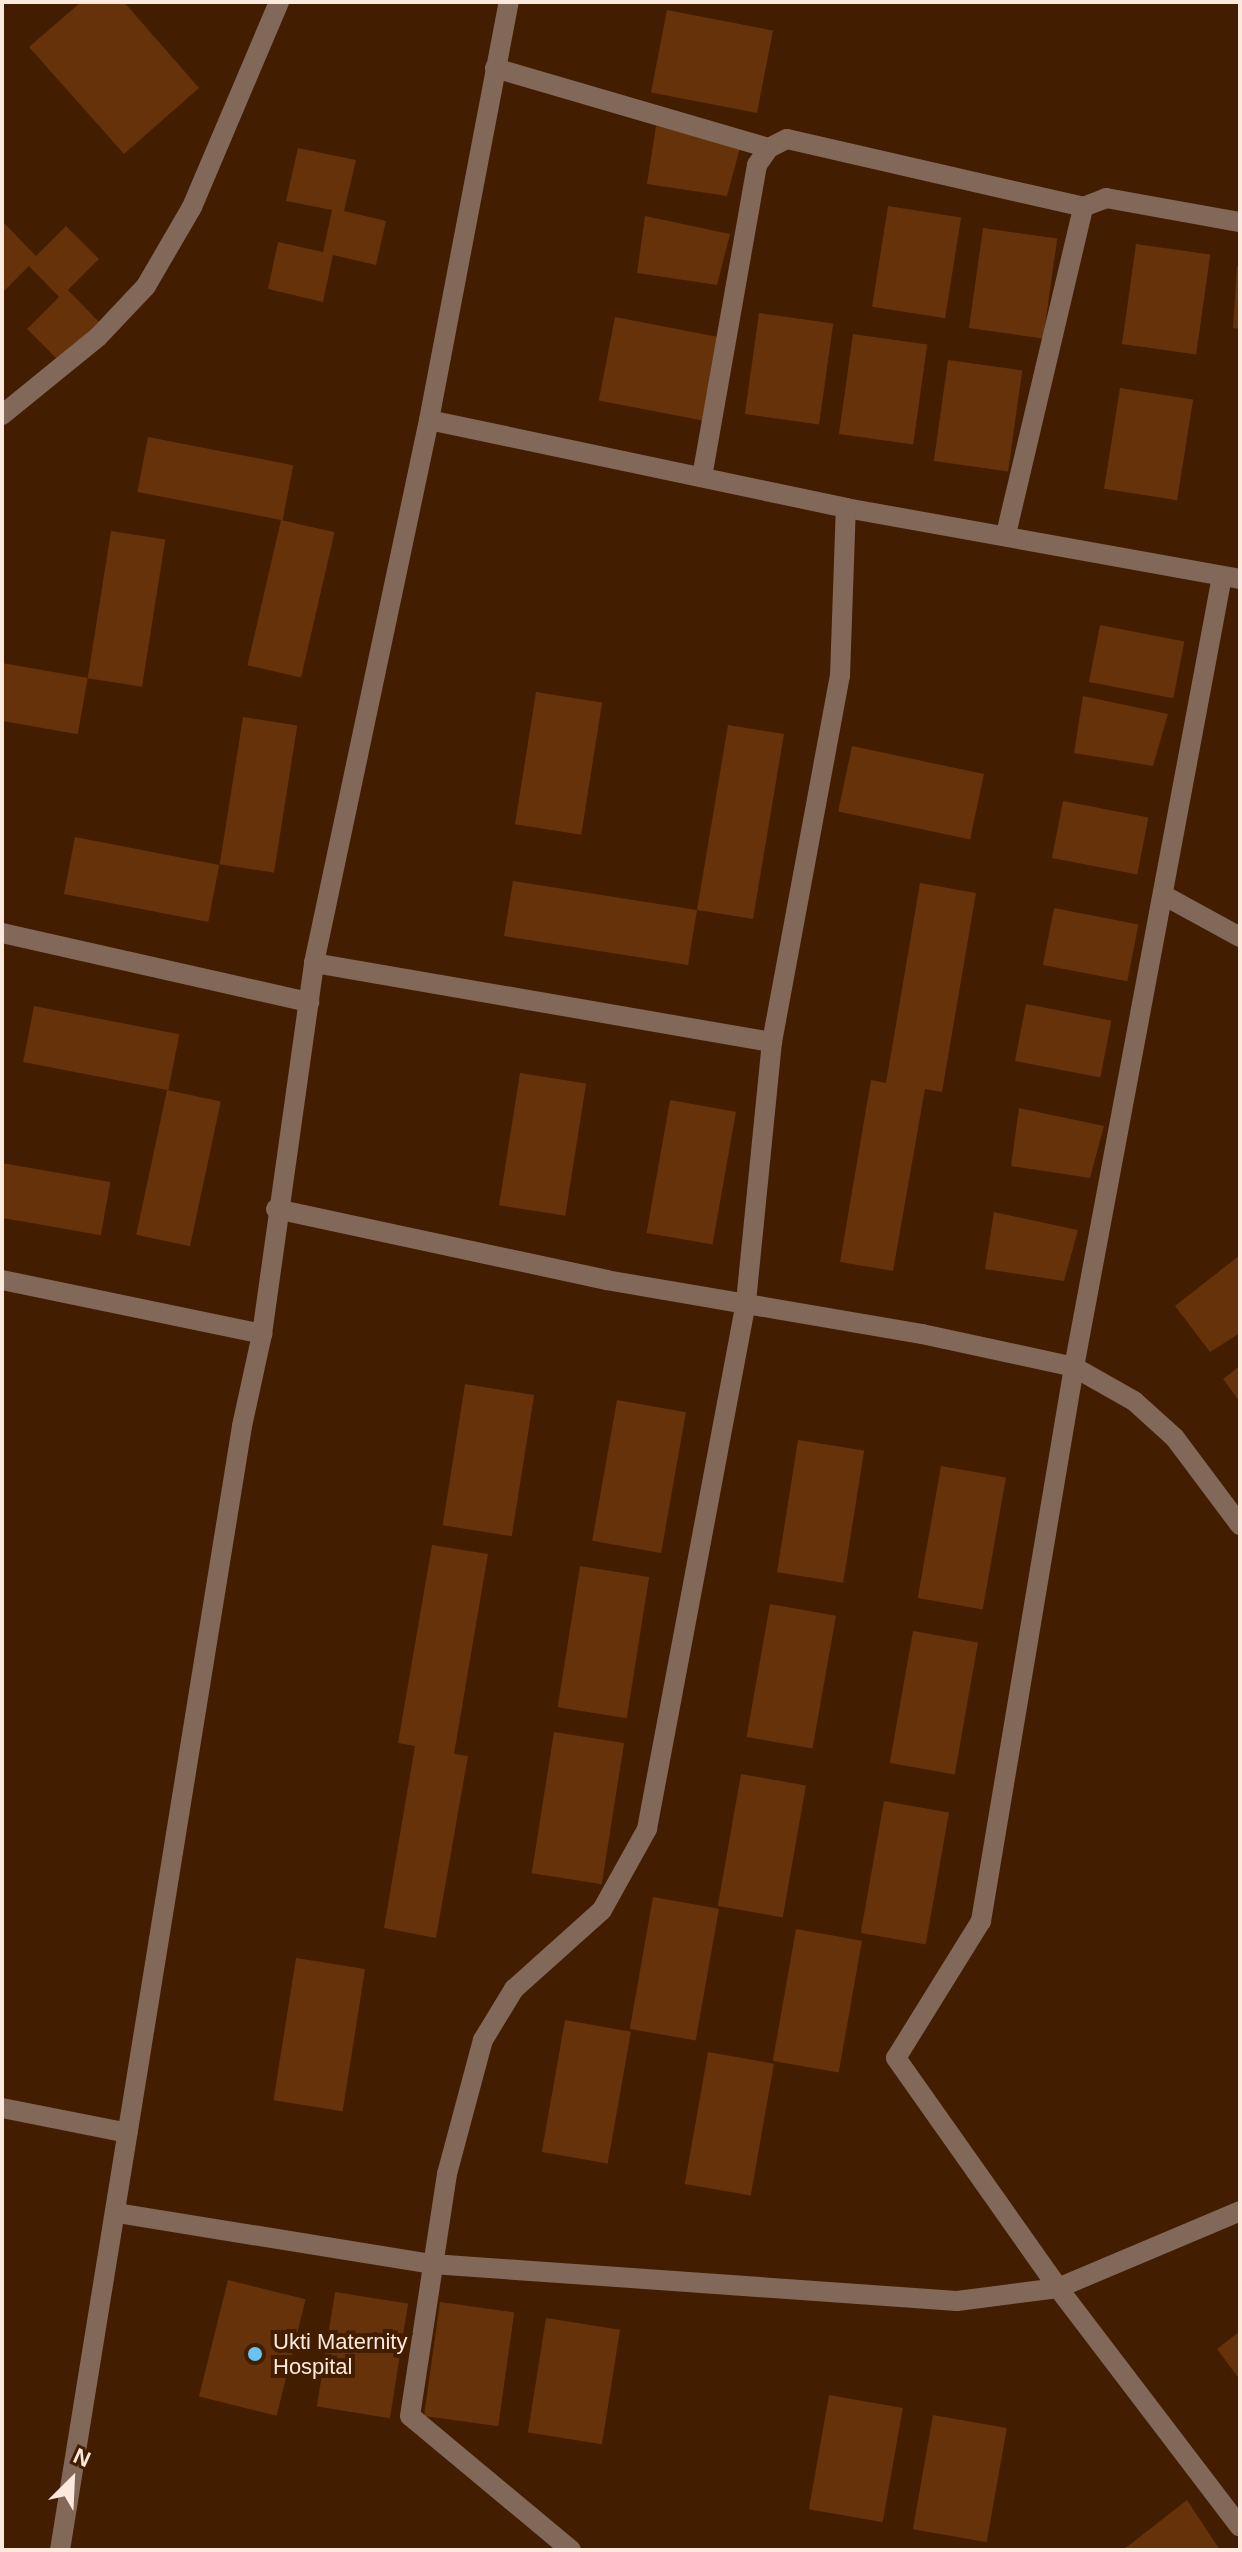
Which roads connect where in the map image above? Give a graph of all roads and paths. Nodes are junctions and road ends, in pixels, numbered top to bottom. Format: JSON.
{"nodes":[{"id":1,"x":279,"y":2,"type":"edge"},
{"id":2,"x":509,"y":2,"type":"edge"},
{"id":3,"x":495,"y":68,"type":"junction"},
{"id":4,"x":769,"y":148,"type":"junction"},
{"id":5,"x":1083,"y":207,"type":"junction"},
{"id":6,"x":1240,"y":222,"type":"edge"},
{"id":7,"x":2,"y":415,"type":"edge"},
{"id":8,"x":429,"y":420,"type":"junction"},
{"id":9,"x":702,"y":477,"type":"junction"},
{"id":10,"x":846,"y":508,"type":"junction"},
{"id":11,"x":1006,"y":534,"type":"junction"},
{"id":12,"x":1231,"y":577,"type":"edge"},
{"id":13,"x":1165,"y":896,"type":"junction"},
{"id":14,"x":2,"y":933,"type":"edge"},
{"id":15,"x":1240,"y":937,"type":"edge"},
{"id":16,"x":314,"y":963,"type":"junction"},
{"id":17,"x":309,"y":1002,"type":"junction"},
{"id":18,"x":772,"y":1042,"type":"junction"},
{"id":19,"x":276,"y":1209,"type":"junction"},
{"id":20,"x":2,"y":1280,"type":"edge"},
{"id":21,"x":746,"y":1302,"type":"junction"},
{"id":22,"x":262,"y":1334,"type":"junction"},
{"id":23,"x":1074,"y":1367,"type":"junction"},
{"id":24,"x":1240,"y":1525,"type":"edge"},
{"id":25,"x":2,"y":2108,"type":"edge"},
{"id":26,"x":128,"y":2133,"type":"junction"},
{"id":27,"x":1240,"y":2211,"type":"edge"},
{"id":28,"x":117,"y":2213,"type":"junction"},
{"id":29,"x":432,"y":2264,"type":"junction"},
{"id":30,"x":1058,"y":2288,"type":"junction"},
{"id":31,"x":1240,"y":2527,"type":"edge"},
{"id":32,"x":60,"y":2550,"type":"edge"},
{"id":33,"x":571,"y":2550,"type":"edge"}],
"edges":[{"from":1,"to":7,"type":"street"},
{"from":2,"to":3,"type":"street"},
{"from":3,"to":4,"type":"street"},
{"from":3,"to":8,"type":"street"},
{"from":4,"to":5,"type":"street"},
{"from":4,"to":9,"type":"street"},
{"from":5,"to":6,"type":"street"},
{"from":5,"to":11,"type":"street"},
{"from":8,"to":9,"type":"street"},
{"from":8,"to":16,"type":"street"},
{"from":9,"to":10,"type":"street"},
{"from":10,"to":11,"type":"street"},
{"from":10,"to":18,"type":"street"},
{"from":11,"to":12,"type":"street"},
{"from":12,"to":13,"type":"street"},
{"from":13,"to":15,"type":"street"},
{"from":13,"to":23,"type":"street"},
{"from":14,"to":17,"type":"street"},
{"from":16,"to":17,"type":"street"},
{"from":16,"to":18,"type":"street"},
{"from":17,"to":19,"type":"street"},
{"from":18,"to":21,"type":"street"},
{"from":19,"to":21,"type":"street"},
{"from":19,"to":22,"type":"street"},
{"from":20,"to":22,"type":"street"},
{"from":21,"to":23,"type":"street"},
{"from":21,"to":29,"type":"street"},
{"from":22,"to":26,"type":"street"},
{"from":23,"to":24,"type":"street"},
{"from":23,"to":30,"type":"street"},
{"from":25,"to":26,"type":"street"},
{"from":26,"to":28,"type":"street"},
{"from":27,"to":30,"type":"street"},
{"from":28,"to":29,"type":"street"},
{"from":28,"to":32,"type":"street"},
{"from":29,"to":30,"type":"street"},
{"from":29,"to":33,"type":"street"},
{"from":30,"to":31,"type":"street"}]}
